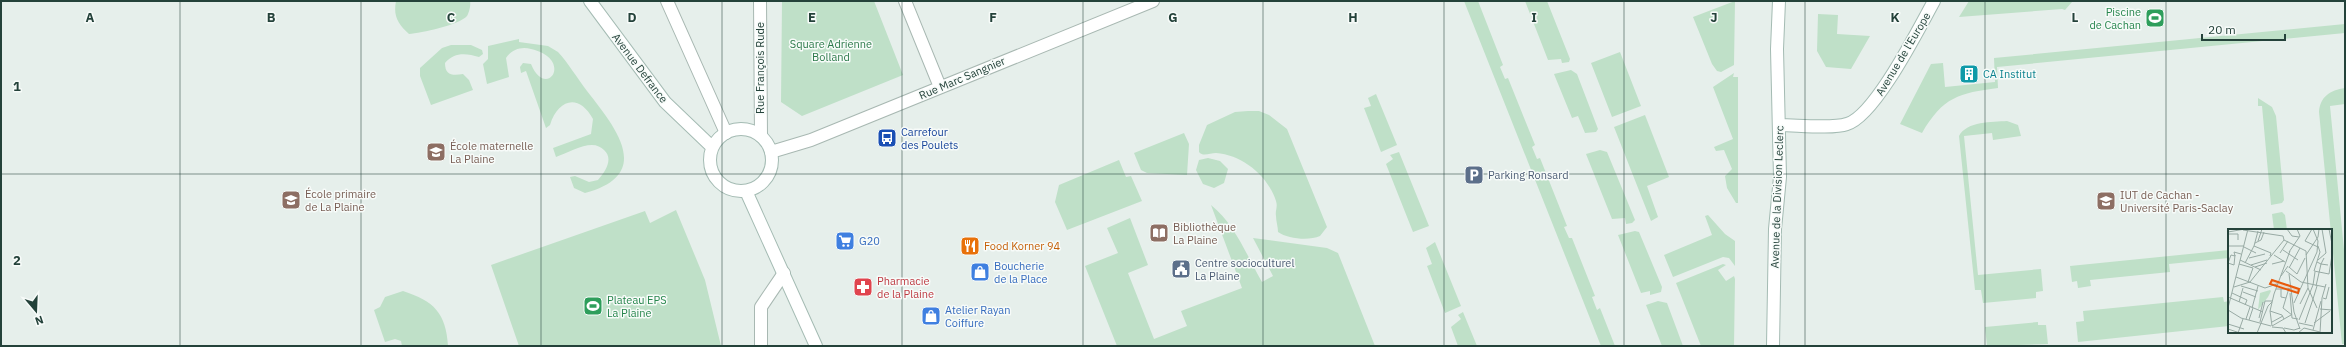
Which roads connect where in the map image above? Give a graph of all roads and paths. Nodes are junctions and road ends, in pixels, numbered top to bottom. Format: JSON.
{"nodes":[{"id":1,"x":590,"y":1,"type":"edge"},
{"id":2,"x":667,"y":1,"type":"edge"},
{"id":3,"x":760,"y":1,"type":"edge"},
{"id":4,"x":906,"y":1,"type":"edge"},
{"id":5,"x":1153,"y":1,"type":"edge"},
{"id":6,"x":1780,"y":1,"type":"edge"},
{"id":7,"x":1934,"y":1,"type":"edge"},
{"id":8,"x":940,"y":87,"type":"junction"},
{"id":9,"x":1780,"y":125,"type":"junction"},
{"id":10,"x":726,"y":133,"type":"junction"},
{"id":11,"x":761,"y":136,"type":"junction"},
{"id":12,"x":712,"y":147,"type":"junction"},
{"id":13,"x":771,"y":152,"type":"junction"},
{"id":14,"x":746,"y":190,"type":"junction"},
{"id":15,"x":784,"y":274,"type":"junction"},
{"id":16,"x":761,"y":346,"type":"edge"},
{"id":17,"x":816,"y":346,"type":"edge"},
{"id":18,"x":1773,"y":346,"type":"edge"}],
"edges":[{"from":1,"to":12,"type":"street","name":"Avenue Defrance"},
{"from":2,"to":10,"type":"street"},
{"from":3,"to":11,"type":"street","name":"Rue François Rude"},
{"from":4,"to":8,"type":"street"},
{"from":5,"to":8,"type":"street","name":"Rue Marc Sangnier"},
{"from":6,"to":9,"type":"street","name":"Avenue de la Division Leclerc"},
{"from":7,"to":9,"type":"street","name":"Avenue de l'Europe"},
{"from":8,"to":13,"type":"street","name":"Rue Marc Sangnier"},
{"from":9,"to":18,"type":"street","name":"Avenue de la Division Leclerc"},
{"from":10,"to":11,"type":"street"},
{"from":10,"to":12,"type":"street"},
{"from":11,"to":13,"type":"street"},
{"from":12,"to":14,"type":"street"},
{"from":13,"to":14,"type":"street"},
{"from":14,"to":15,"type":"street"},
{"from":15,"to":16,"type":"street"},
{"from":15,"to":17,"type":"street"}]}
